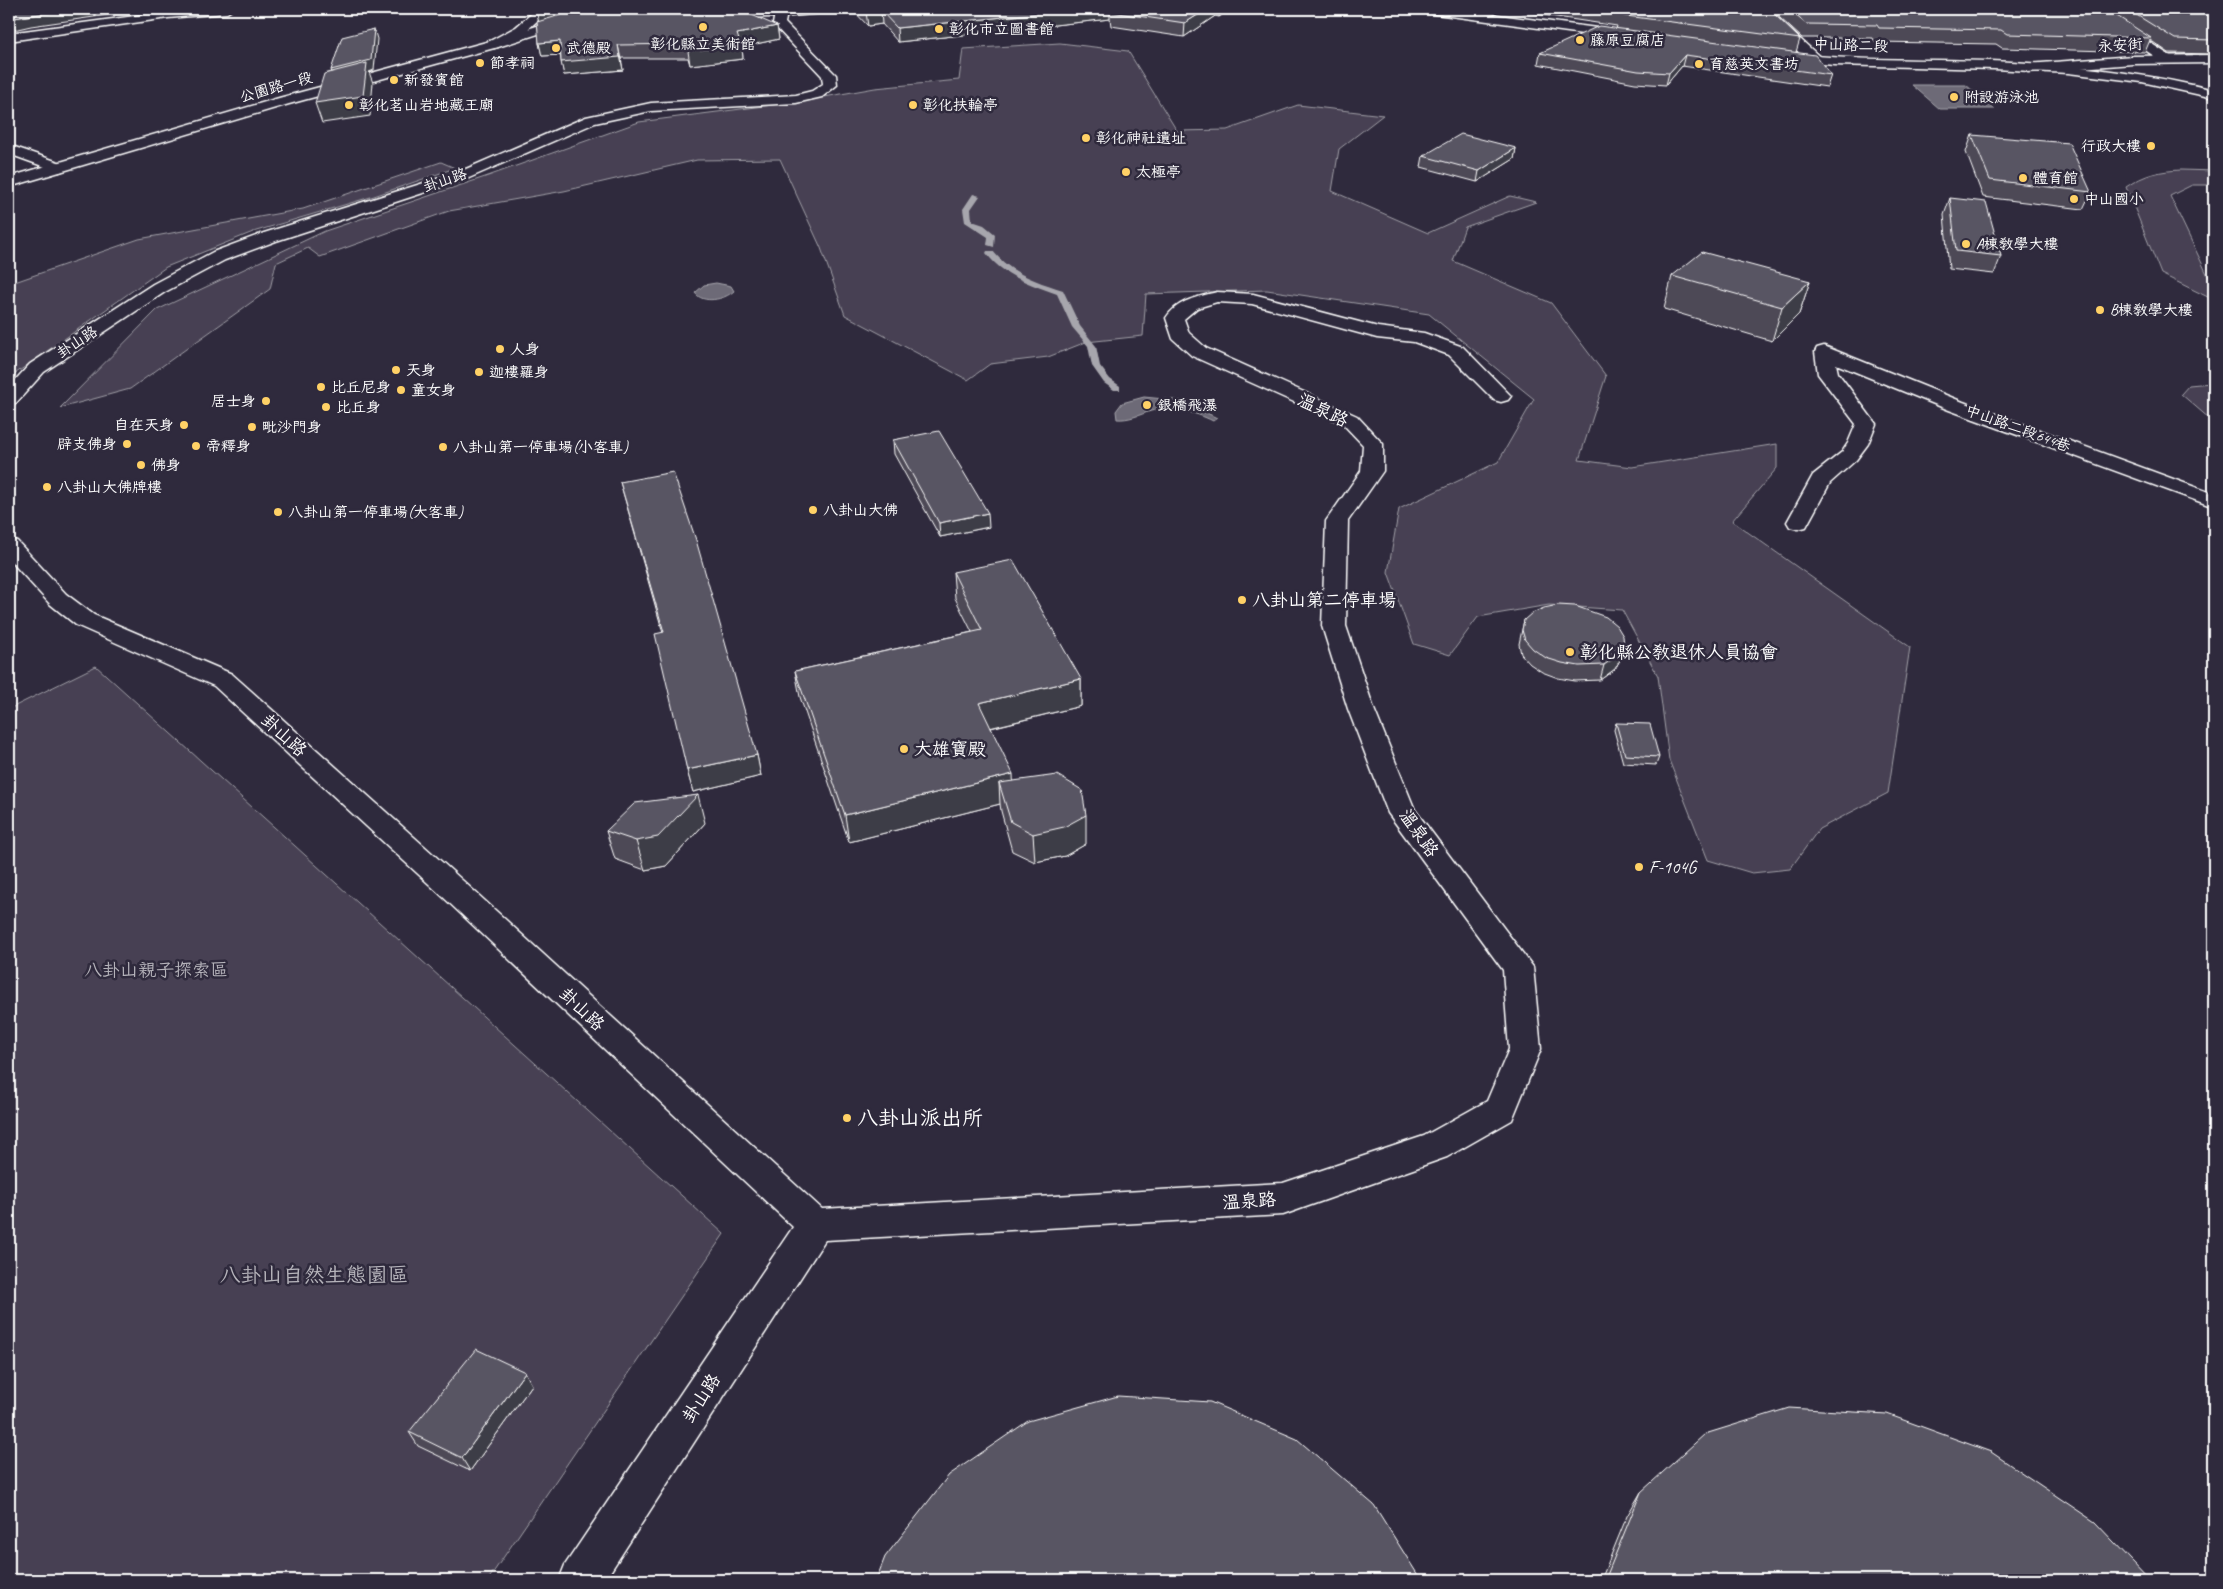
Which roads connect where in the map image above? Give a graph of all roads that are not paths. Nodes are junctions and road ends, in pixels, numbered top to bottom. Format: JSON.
{"nodes":[{"id":1,"x":227,"y":9,"type":"edge"},
{"id":2,"x":544,"y":9,"type":"edge"},
{"id":3,"x":823,"y":9,"type":"edge"},
{"id":4,"x":1428,"y":9,"type":"edge"},
{"id":5,"x":1760,"y":9,"type":"edge"},
{"id":6,"x":2090,"y":9,"type":"edge"},
{"id":7,"x":583,"y":11,"type":"edge"},
{"id":8,"x":781,"y":13,"type":"junction"},
{"id":9,"x":700,"y":14,"type":"edge"},
{"id":10,"x":9,"y":37,"type":"edge"},
{"id":11,"x":1637,"y":37,"type":"edge"},
{"id":12,"x":494,"y":44,"type":"junction"},
{"id":13,"x":1768,"y":55,"type":"edge"},
{"id":14,"x":2168,"y":59,"type":"junction"},
{"id":15,"x":2214,"y":59,"type":"edge"},
{"id":16,"x":1816,"y":61,"type":"junction"},
{"id":17,"x":2028,"y":68,"type":"junction"},
{"id":18,"x":2214,"y":94,"type":"edge"},
{"id":19,"x":9,"y":149,"type":"edge"},
{"id":20,"x":59,"y":168,"type":"junction"},
{"id":21,"x":9,"y":182,"type":"edge"},
{"id":22,"x":1501,"y":396,"type":"dead end"},
{"id":23,"x":9,"y":399,"type":"edge"},
{"id":24,"x":2214,"y":501,"type":"edge"},
{"id":25,"x":1798,"y":522,"type":"dead end"},
{"id":26,"x":9,"y":546,"type":"edge"},
{"id":27,"x":815,"y":1225,"type":"junction"},
{"id":28,"x":580,"y":1580,"type":"edge"}],
"edges":[{"from":1,"to":10,"type":"street"},
{"from":2,"to":12,"type":"street","name":"公園路一段"},
{"from":3,"to":8,"type":"street"},
{"from":4,"to":11,"type":"street"},
{"from":5,"to":16,"type":"street"},
{"from":6,"to":14,"type":"street"},
{"from":7,"to":12,"type":"street"},
{"from":8,"to":9,"type":"street"},
{"from":8,"to":23,"type":"street","name":"卦山路"},
{"from":12,"to":20,"type":"street","name":"公園路一段"},
{"from":13,"to":16,"type":"street","name":"中山路二段"},
{"from":14,"to":15,"type":"street","name":"永安街"},
{"from":14,"to":17,"type":"street","name":"永安街"},
{"from":16,"to":17,"type":"street","name":"中山路二段"},
{"from":17,"to":18,"type":"street","name":"中山路二段"},
{"from":19,"to":20,"type":"street"},
{"from":20,"to":21,"type":"street","name":"公園路一段"},
{"from":22,"to":27,"type":"street","name":"溫泉路"},
{"from":24,"to":25,"type":"street","name":"中山路二段644巷"},
{"from":26,"to":27,"type":"street","name":"卦山路"},
{"from":27,"to":28,"type":"street","name":"卦山路"}]}
